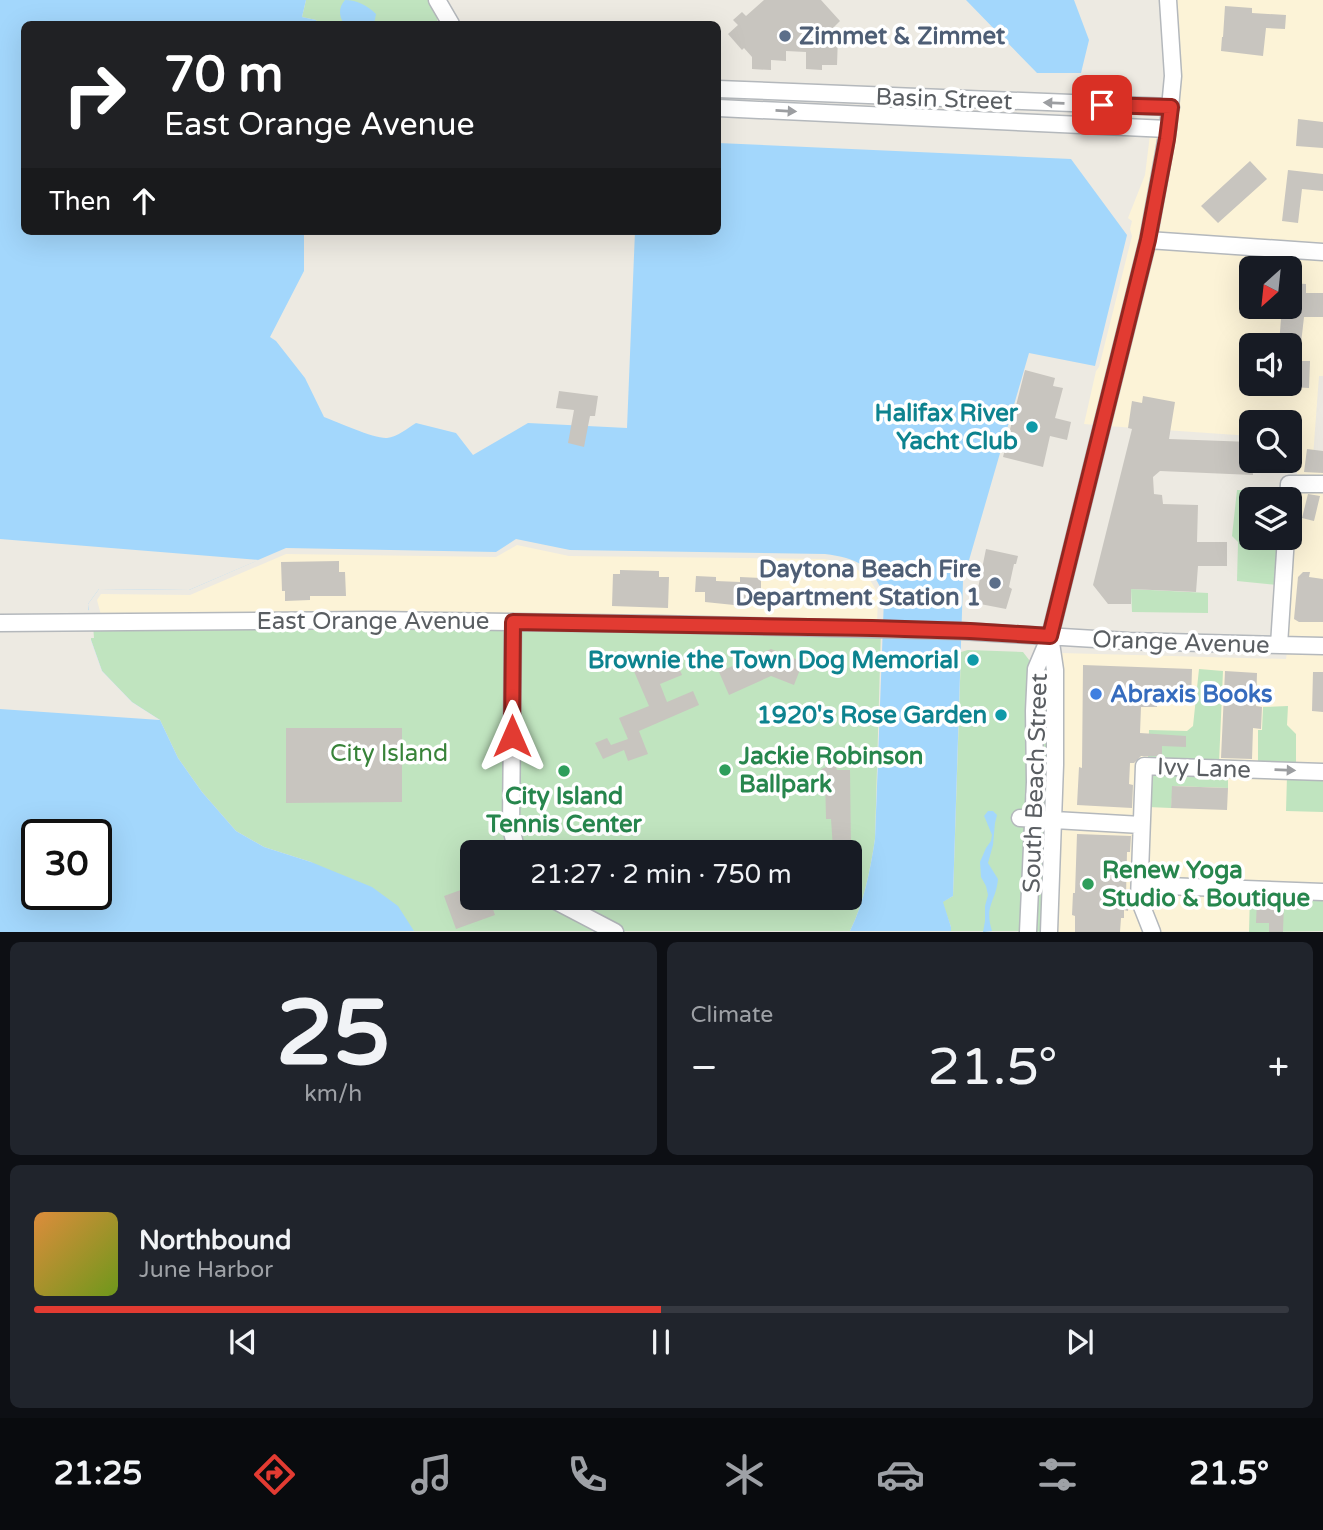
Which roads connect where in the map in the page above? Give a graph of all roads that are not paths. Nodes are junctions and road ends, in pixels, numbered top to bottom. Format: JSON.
{"nodes":[{"id":1,"x":436,"y":0,"type":"edge"},
{"id":2,"x":1168,"y":0,"type":"edge"},
{"id":3,"x":438,"y":21,"type":"edge"},
{"id":4,"x":449,"y":21,"type":"edge"},
{"id":5,"x":721,"y":89,"type":"edge"},
{"id":6,"x":758,"y":91,"type":"junction"},
{"id":7,"x":827,"y":94,"type":"junction"},
{"id":8,"x":976,"y":100,"type":"junction"},
{"id":9,"x":1171,"y":107,"type":"junction"},
{"id":10,"x":721,"y":108,"type":"edge"},
{"id":11,"x":758,"y":110,"type":"junction"},
{"id":12,"x":827,"y":113,"type":"junction"},
{"id":13,"x":976,"y":120,"type":"junction"},
{"id":14,"x":1168,"y":129,"type":"junction"},
{"id":15,"x":1148,"y":240,"type":"junction"},
{"id":16,"x":1323,"y":253,"type":"edge"},
{"id":17,"x":1323,"y":484,"type":"edge"},
{"id":18,"x":1302,"y":488,"type":"edge"},
{"id":19,"x":1285,"y":550,"type":"edge"},
{"id":20,"x":513,"y":622,"type":"junction"},
{"id":21,"x":0,"y":623,"type":"edge"},
{"id":22,"x":872,"y":628,"type":"joint"},
{"id":23,"x":1050,"y":636,"type":"junction"},
{"id":24,"x":1279,"y":645,"type":"junction"},
{"id":25,"x":1323,"y":646,"type":"edge"},
{"id":26,"x":1323,"y":772,"type":"edge"},
{"id":27,"x":1027,"y":819,"type":"junction"},
{"id":28,"x":1053,"y":820,"type":"junction"},
{"id":29,"x":1142,"y":825,"type":"junction"},
{"id":30,"x":514,"y":840,"type":"edge"},
{"id":31,"x":1140,"y":886,"type":"junction"},
{"id":32,"x":1323,"y":892,"type":"edge"},
{"id":33,"x":574,"y":910,"type":"edge"},
{"id":34,"x":615,"y":932,"type":"edge"},
{"id":35,"x":1028,"y":932,"type":"edge"},
{"id":36,"x":1049,"y":932,"type":"edge"},
{"id":37,"x":1152,"y":932,"type":"edge"}],
"edges":[{"from":1,"to":3,"type":"street"},
{"from":1,"to":4,"type":"street"},
{"from":2,"to":9,"type":"street","name":"South Beach Street"},
{"from":5,"to":6,"type":"street","name":"Basin Street"},
{"from":6,"to":7,"type":"street","name":"Basin Street"},
{"from":6,"to":11,"type":"street"},
{"from":7,"to":8,"type":"street","name":"Basin Street"},
{"from":7,"to":12,"type":"street"},
{"from":9,"to":8,"type":"street","name":"Basin Street","one_way":true},
{"from":8,"to":13,"type":"street"},
{"from":9,"to":14,"type":"street","name":"South Beach Street"},
{"from":10,"to":11,"type":"street","name":"Basin Street"},
{"from":11,"to":12,"type":"street","name":"Basin Street","one_way":true},
{"from":12,"to":13,"type":"street","name":"Basin Street"},
{"from":13,"to":14,"type":"street","name":"Basin Street"},
{"from":14,"to":15,"type":"street","name":"South Beach Street"},
{"from":15,"to":16,"type":"street"},
{"from":15,"to":23,"type":"street","name":"South Beach Street"},
{"from":17,"to":18,"type":"street"},
{"from":19,"to":24,"type":"street"},
{"from":20,"to":21,"type":"street","name":"East Orange Avenue"},
{"from":20,"to":22,"type":"street","name":"East Orange Avenue"},
{"from":20,"to":30,"type":"street"},
{"from":22,"to":23,"type":"street","name":"Orange Avenue"},
{"from":23,"to":24,"type":"street","name":"Orange Avenue"},
{"from":23,"to":27,"type":"street","name":"South Beach Street"},
{"from":23,"to":28,"type":"street","name":"South Beach Street"},
{"from":24,"to":25,"type":"street","name":"Orange Avenue"},
{"from":29,"to":26,"type":"street","name":"Ivy Lane","one_way":true},
{"from":27,"to":28,"type":"street"},
{"from":27,"to":35,"type":"street","name":"South Beach Street"},
{"from":28,"to":29,"type":"street"},
{"from":28,"to":36,"type":"street","name":"South Beach Street"},
{"from":29,"to":31,"type":"street","name":"Ivy Lane"},
{"from":31,"to":32,"type":"street"},
{"from":31,"to":37,"type":"street","name":"Ivy Lane"},
{"from":33,"to":34,"type":"street"}]}
